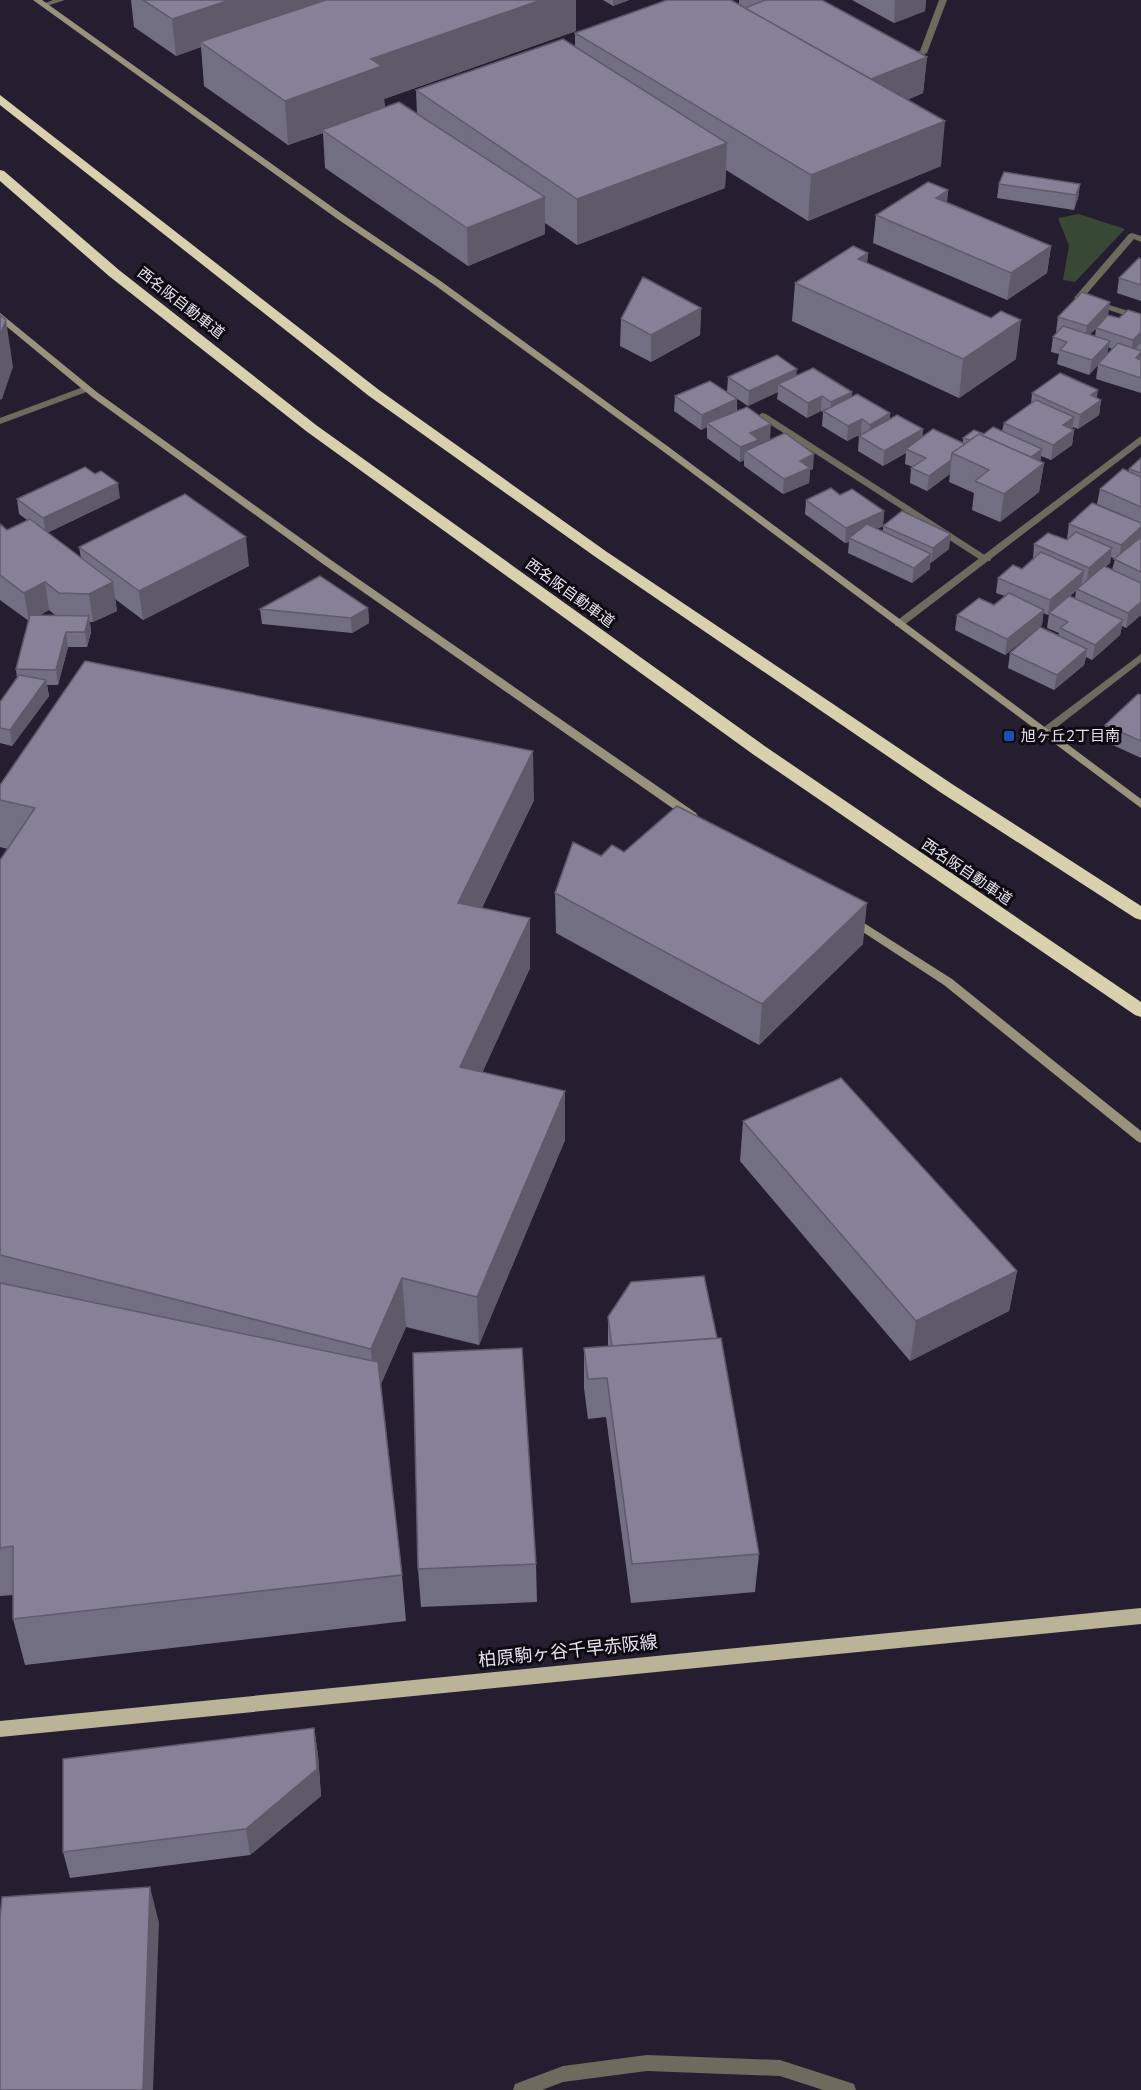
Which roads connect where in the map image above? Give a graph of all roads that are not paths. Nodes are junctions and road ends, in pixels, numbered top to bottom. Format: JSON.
{"nodes":[{"id":1,"x":61,"y":0,"type":"edge"},
{"id":2,"x":943,"y":0,"type":"edge"},
{"id":3,"x":41,"y":3,"type":"edge"},
{"id":4,"x":900,"y":56,"type":"edge"},
{"id":5,"x":0,"y":99,"type":"edge"},
{"id":6,"x":0,"y":174,"type":"edge"},
{"id":7,"x":1141,"y":239,"type":"edge"},
{"id":8,"x":0,"y":316,"type":"edge"},
{"id":9,"x":1141,"y":318,"type":"edge"},
{"id":10,"x":86,"y":389,"type":"junction"},
{"id":11,"x":763,"y":416,"type":"edge"},
{"id":12,"x":0,"y":421,"type":"edge"},
{"id":13,"x":1141,"y":439,"type":"edge"},
{"id":14,"x":986,"y":559,"type":"junction"},
{"id":15,"x":899,"y":624,"type":"junction"},
{"id":16,"x":1141,"y":657,"type":"edge"},
{"id":17,"x":1044,"y":732,"type":"junction"},
{"id":18,"x":1141,"y":804,"type":"edge"},
{"id":19,"x":703,"y":823,"type":"edge"},
{"id":20,"x":840,"y":912,"type":"edge"},
{"id":21,"x":1141,"y":914,"type":"edge"},
{"id":22,"x":1141,"y":1011,"type":"edge"},
{"id":23,"x":1141,"y":1138,"type":"edge"},
{"id":24,"x":1141,"y":1616,"type":"edge"},
{"id":25,"x":0,"y":1729,"type":"edge"},
{"id":26,"x":521,"y":2090,"type":"edge"},
{"id":27,"x":848,"y":2090,"type":"edge"}],
"edges":[{"from":1,"to":3,"type":"street"},
{"from":2,"to":4,"type":"street"},
{"from":3,"to":15,"type":"street"},
{"from":5,"to":21,"type":"highway"},
{"from":6,"to":22,"type":"highway","name":"西名阪自動車道"},
{"from":7,"to":9,"type":"street"},
{"from":8,"to":10,"type":"street"},
{"from":10,"to":12,"type":"street"},
{"from":10,"to":19,"type":"street"},
{"from":11,"to":14,"type":"street"},
{"from":13,"to":14,"type":"street"},
{"from":14,"to":15,"type":"street"},
{"from":15,"to":17,"type":"street"},
{"from":16,"to":17,"type":"street"},
{"from":17,"to":18,"type":"street"},
{"from":20,"to":23,"type":"street"},
{"from":24,"to":25,"type":"main road","name":"柏原駒ヶ谷千早赤阪線"},
{"from":26,"to":27,"type":"street"}]}
